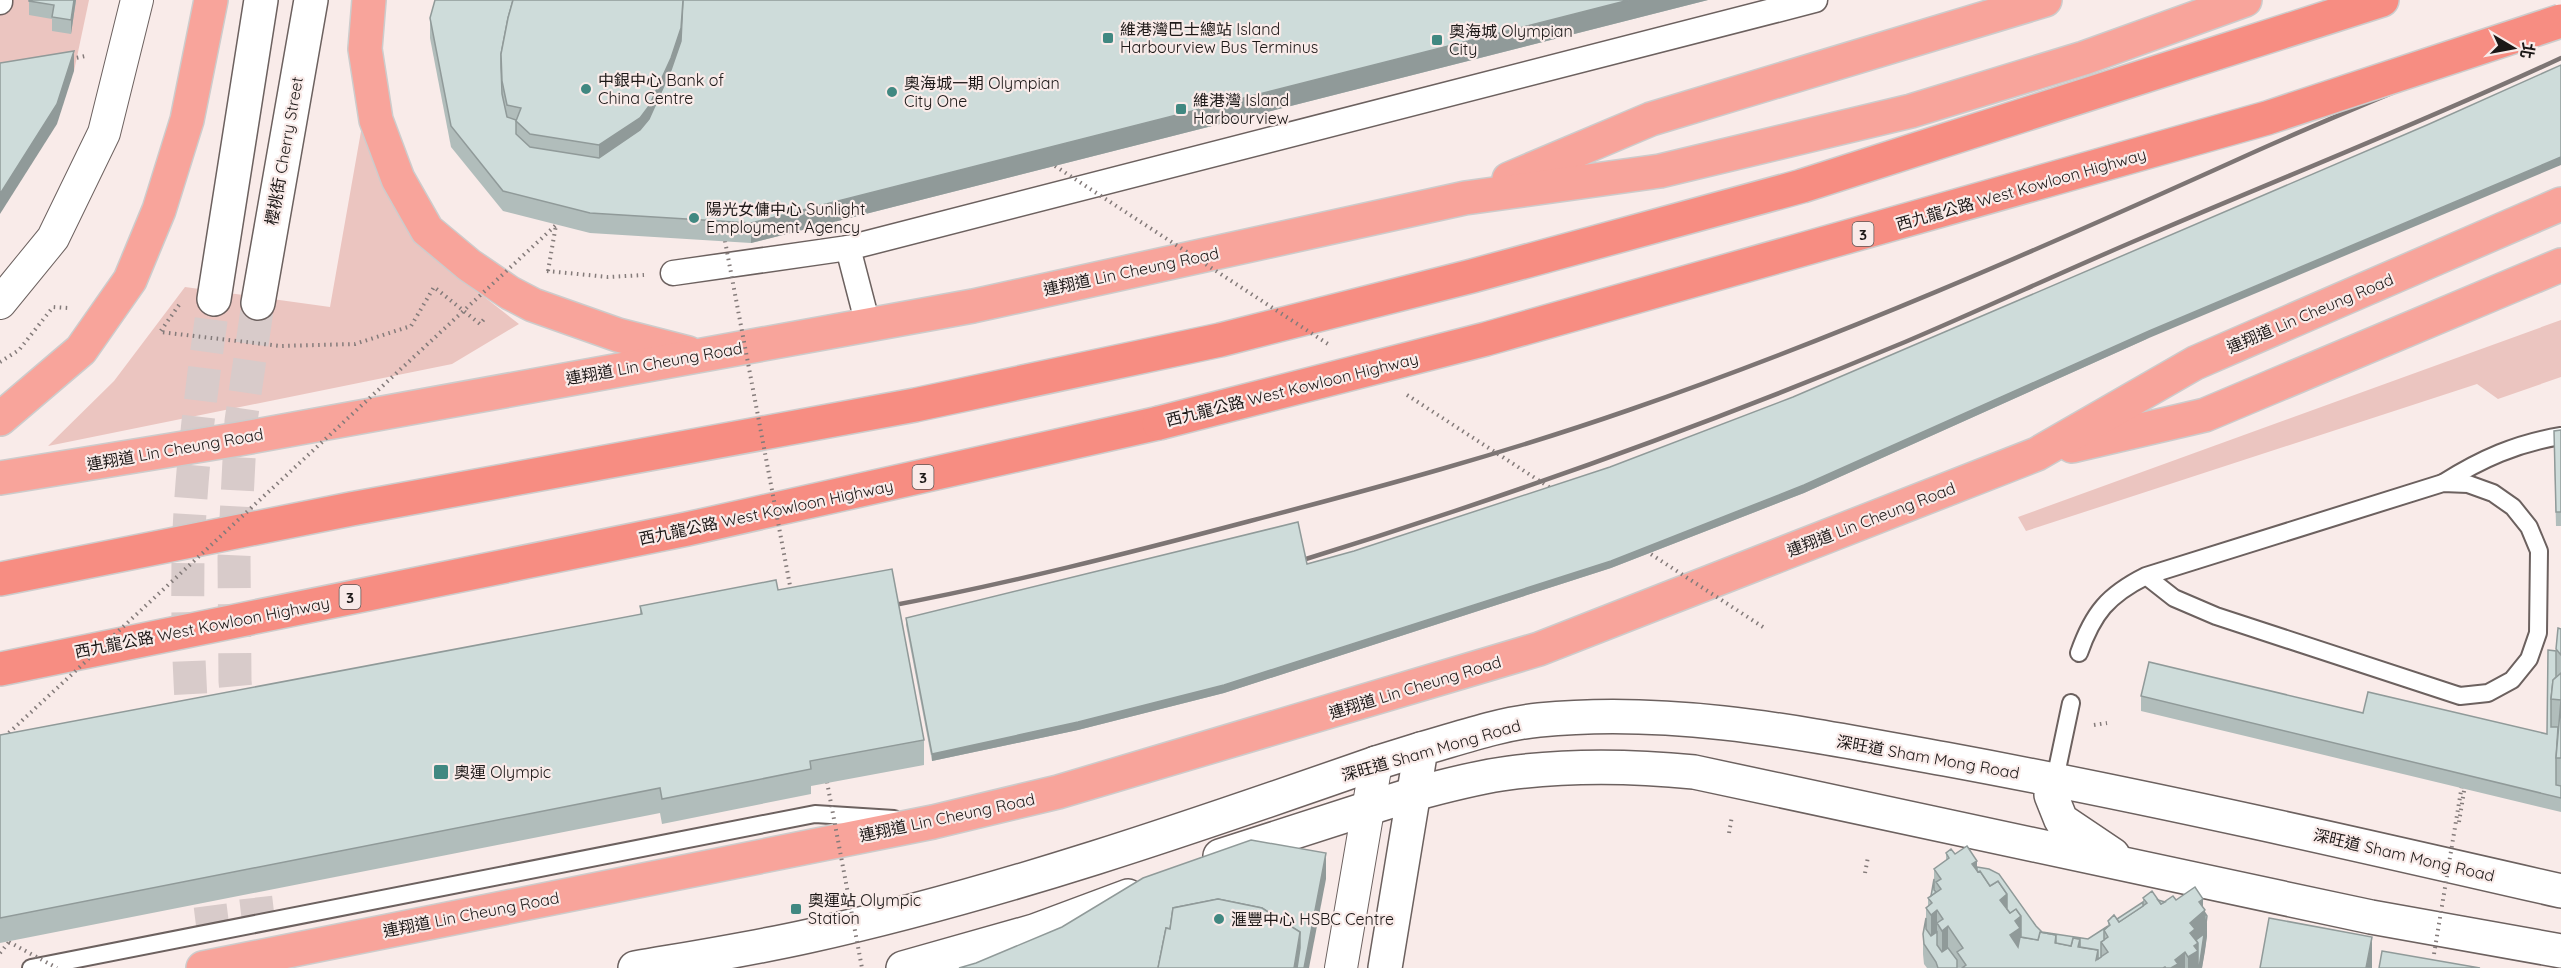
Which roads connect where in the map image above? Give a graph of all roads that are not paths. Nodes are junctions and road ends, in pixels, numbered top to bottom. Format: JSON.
{"nodes":[{"id":1,"x":137,"y":0,"type":"edge"},
{"id":2,"x":211,"y":0,"type":"edge"},
{"id":3,"x":261,"y":0,"type":"edge"},
{"id":4,"x":310,"y":0,"type":"edge"},
{"id":5,"x":369,"y":0,"type":"edge"},
{"id":6,"x":1815,"y":0,"type":"edge"},
{"id":7,"x":2045,"y":0,"type":"edge"},
{"id":8,"x":2245,"y":0,"type":"edge"},
{"id":9,"x":2382,"y":0,"type":"edge"},
{"id":10,"x":2561,"y":21,"type":"edge"},
{"id":11,"x":1465,"y":198,"type":"junction"},
{"id":12,"x":2561,"y":204,"type":"edge"},
{"id":13,"x":848,"y":248,"type":"junction"},
{"id":14,"x":2561,"y":265,"type":"edge"},
{"id":15,"x":673,"y":273,"type":"road end"},
{"id":16,"x":214,"y":299,"type":"tunnel mouth"},
{"id":17,"x":0,"y":303,"type":"edge"},
{"id":18,"x":258,"y":303,"type":"tunnel mouth"},
{"id":19,"x":868,"y":325,"type":"junction"},
{"id":20,"x":696,"y":355,"type":"junction"},
{"id":21,"x":0,"y":419,"type":"edge"},
{"id":22,"x":2561,"y":436,"type":"edge"},
{"id":23,"x":2037,"y":454,"type":"junction"},
{"id":24,"x":0,"y":478,"type":"edge"},
{"id":25,"x":2443,"y":483,"type":"junction"},
{"id":26,"x":2146,"y":576,"type":"junction"},
{"id":27,"x":0,"y":579,"type":"edge"},
{"id":28,"x":2079,"y":653,"type":"dead end"},
{"id":29,"x":0,"y":669,"type":"edge"},
{"id":30,"x":2071,"y":703,"type":"dead end"},
{"id":31,"x":1421,"y":749,"type":"junction"},
{"id":32,"x":1376,"y":763,"type":"junction"},
{"id":33,"x":2055,"y":779,"type":"junction"},
{"id":34,"x":1414,"y":794,"type":"junction"},
{"id":35,"x":1369,"y":808,"type":"junction"},
{"id":36,"x":933,"y":822,"type":"junction"},
{"id":37,"x":2124,"y":862,"type":"junction"},
{"id":38,"x":1190,"y":869,"type":"edge"},
{"id":39,"x":1159,"y":882,"type":"edge"},
{"id":40,"x":2561,"y":891,"type":"edge"},
{"id":41,"x":2561,"y":951,"type":"edge"},
{"id":42,"x":32,"y":968,"type":"edge"},
{"id":43,"x":203,"y":968,"type":"edge"},
{"id":44,"x":635,"y":968,"type":"edge"},
{"id":45,"x":903,"y":968,"type":"edge"},
{"id":46,"x":1341,"y":968,"type":"edge"},
{"id":47,"x":1385,"y":968,"type":"edge"}],
"edges":[{"from":1,"to":17,"type":"street"},
{"from":2,"to":21,"type":"highway"},
{"from":3,"to":16,"type":"main road"},
{"from":4,"to":18,"type":"main road","name":"櫻桃街 Cherry Street"},
{"from":5,"to":20,"type":"highway"},
{"from":6,"to":13,"type":"street"},
{"from":7,"to":11,"type":"highway"},
{"from":8,"to":11,"type":"highway","name":"連翔道 Lin Cheung Road"},
{"from":9,"to":27,"type":"highway"},
{"from":10,"to":29,"type":"highway","name":"西九龍公路 West Kowloon Highway","number":"3","bridge":true},
{"from":11,"to":19,"type":"highway","name":"連翔道 Lin Cheung Road"},
{"from":12,"to":23,"type":"highway","name":"連翔道 Lin Cheung Road"},
{"from":13,"to":15,"type":"street"},
{"from":13,"to":19,"type":"street"},
{"from":14,"to":23,"type":"highway"},
{"from":19,"to":20,"type":"highway","name":"連翔道 Lin Cheung Road"},
{"from":20,"to":24,"type":"highway","name":"連翔道 Lin Cheung Road"},
{"from":22,"to":25,"type":"lane"},
{"from":23,"to":36,"type":"highway","name":"連翔道 Lin Cheung Road"},
{"from":25,"to":26,"type":"lane"},
{"from":25,"to":26,"type":"lane"},
{"from":26,"to":28,"type":"lane"},
{"from":30,"to":33,"type":"lane"},
{"from":31,"to":32,"type":"main road","name":"深旺道 Sham Mong Road"},
{"from":31,"to":33,"type":"main road","name":"深旺道 Sham Mong Road"},
{"from":31,"to":34,"type":"main road"},
{"from":32,"to":35,"type":"street"},
{"from":32,"to":44,"type":"main road","name":"深旺道 Sham Mong Road"},
{"from":33,"to":37,"type":"main road"},
{"from":33,"to":40,"type":"main road","name":"深旺道 Sham Mong Road"},
{"from":34,"to":35,"type":"main road"},
{"from":34,"to":37,"type":"main road"},
{"from":34,"to":47,"type":"main road"},
{"from":35,"to":38,"type":"main road"},
{"from":35,"to":46,"type":"street"},
{"from":36,"to":42,"type":"lane"},
{"from":36,"to":43,"type":"highway","name":"連翔道 Lin Cheung Road"},
{"from":37,"to":41,"type":"main road"},
{"from":39,"to":45,"type":"main road"}]}
